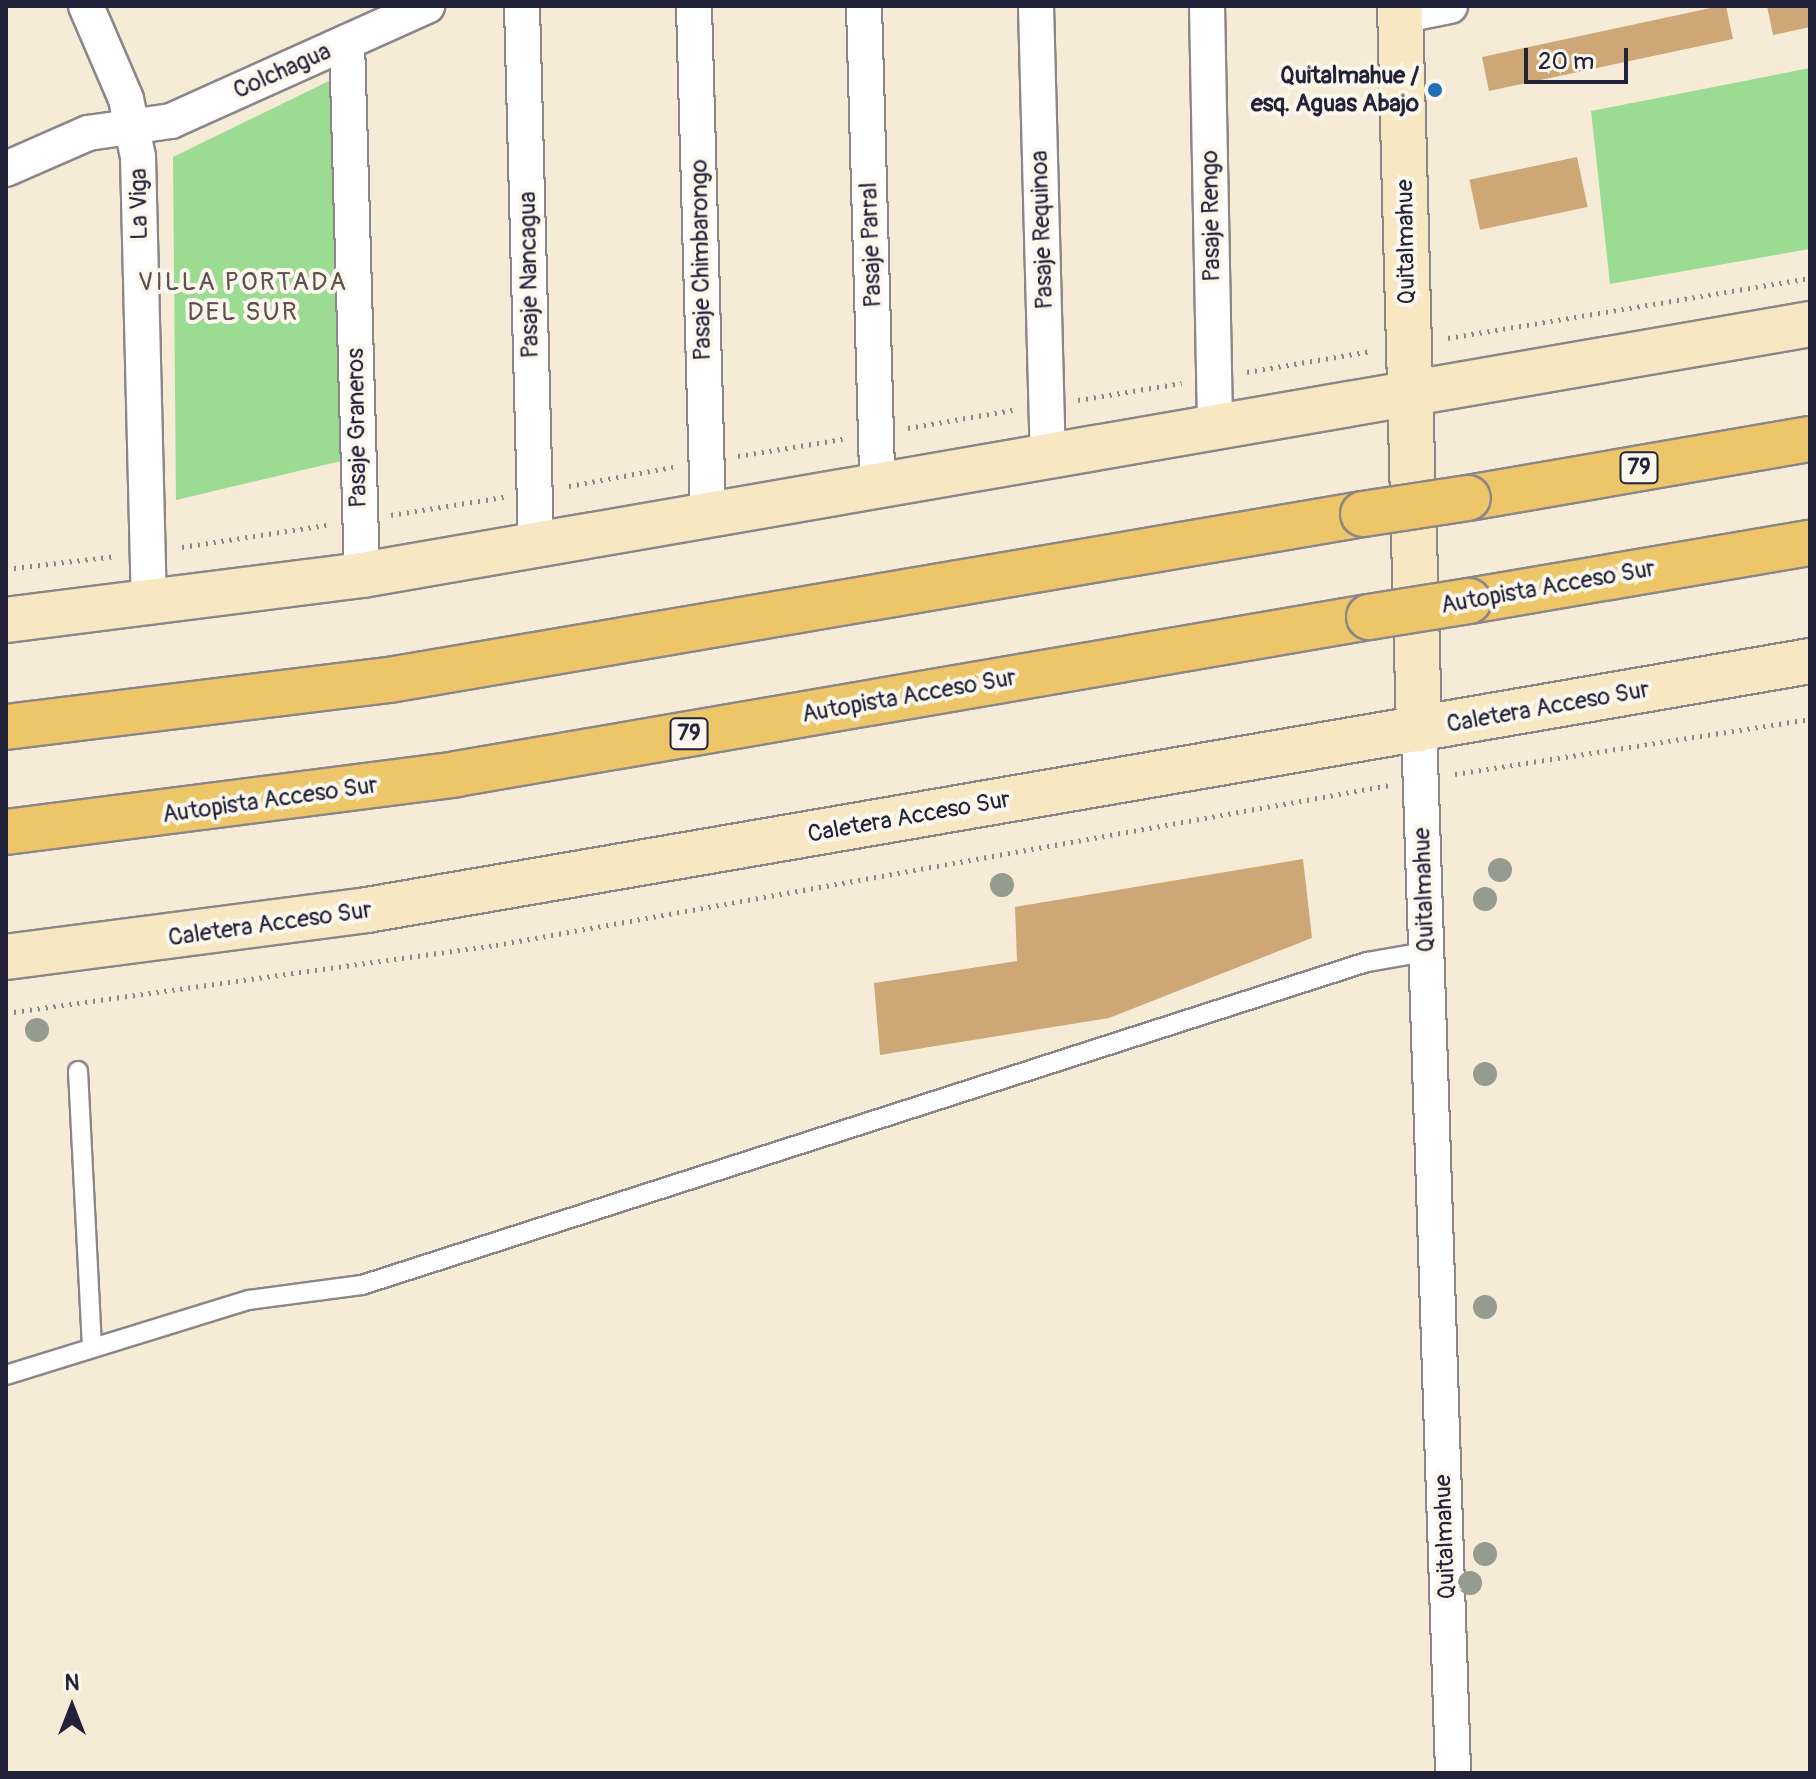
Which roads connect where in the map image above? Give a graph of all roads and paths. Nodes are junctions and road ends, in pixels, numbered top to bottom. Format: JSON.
{"nodes":[{"id":1,"x":86,"y":6,"type":"edge"},
{"id":2,"x":427,"y":6,"type":"edge"},
{"id":3,"x":522,"y":6,"type":"edge"},
{"id":4,"x":694,"y":6,"type":"edge"},
{"id":5,"x":864,"y":6,"type":"edge"},
{"id":6,"x":1036,"y":6,"type":"edge"},
{"id":7,"x":1207,"y":6,"type":"edge"},
{"id":8,"x":1450,"y":6,"type":"edge"},
{"id":9,"x":1400,"y":11,"type":"edge"},
{"id":10,"x":347,"y":42,"type":"junction"},
{"id":11,"x":135,"y":128,"type":"junction"},
{"id":12,"x":6,"y":169,"type":"edge"},
{"id":13,"x":1810,"y":324,"type":"edge"},
{"id":14,"x":1410,"y":392,"type":"junction"},
{"id":15,"x":1215,"y":425,"type":"junction"},
{"id":16,"x":1810,"y":439,"type":"edge"},
{"id":17,"x":1048,"y":455,"type":"junction"},
{"id":18,"x":877,"y":485,"type":"junction"},
{"id":19,"x":708,"y":514,"type":"junction"},
{"id":20,"x":1810,"y":543,"type":"edge"},
{"id":21,"x":536,"y":545,"type":"junction"},
{"id":22,"x":362,"y":575,"type":"junction"},
{"id":23,"x":149,"y":604,"type":"junction"},
{"id":24,"x":6,"y":620,"type":"edge"},
{"id":25,"x":1810,"y":661,"type":"edge"},
{"id":26,"x":1810,"y":719,"type":"edge"},
{"id":27,"x":6,"y":727,"type":"edge"},
{"id":28,"x":1419,"y":729,"type":"junction"},
{"id":29,"x":1420,"y":779,"type":"junction"},
{"id":30,"x":6,"y":832,"type":"edge"},
{"id":31,"x":1425,"y":952,"type":"junction"},
{"id":32,"x":6,"y":957,"type":"edge"},
{"id":33,"x":6,"y":1013,"type":"edge"},
{"id":34,"x":78,"y":1071,"type":"dead end"},
{"id":35,"x":92,"y":1347,"type":"junction"},
{"id":36,"x":6,"y":1375,"type":"edge"},
{"id":37,"x":1453,"y":1773,"type":"edge"}],
"edges":[{"from":1,"to":11,"type":"street","name":"La Viga"},
{"from":2,"to":10,"type":"street","name":"Colchagua"},
{"from":3,"to":21,"type":"street","name":"Pasaje Nancagua"},
{"from":4,"to":19,"type":"street","name":"Pasaje Chimbarongo"},
{"from":5,"to":18,"type":"street","name":"Pasaje Parral"},
{"from":6,"to":17,"type":"street","name":"Pasaje Requinoa"},
{"from":7,"to":15,"type":"street","name":"Pasaje Rengo"},
{"from":8,"to":9,"type":"street"},
{"from":9,"to":14,"type":"main road","name":"Quitalmahue"},
{"from":10,"to":11,"type":"street","name":"Colchagua"},
{"from":10,"to":22,"type":"street","name":"Pasaje Graneros"},
{"from":11,"to":12,"type":"street","name":"Colchagua"},
{"from":11,"to":23,"type":"street","name":"La Viga"},
{"from":13,"to":14,"type":"main road"},
{"from":14,"to":15,"type":"main road"},
{"from":14,"to":28,"type":"main road","name":"Quitalmahue"},
{"from":15,"to":17,"type":"main road"},
{"from":16,"to":27,"type":"highway","number":"79","bridge":true},
{"from":17,"to":18,"type":"main road"},
{"from":18,"to":19,"type":"main road"},
{"from":19,"to":21,"type":"main road"},
{"from":20,"to":30,"type":"highway","name":"Autopista Acceso Sur","number":"79","bridge":true},
{"from":21,"to":22,"type":"main road"},
{"from":22,"to":23,"type":"main road"},
{"from":23,"to":24,"type":"main road"},
{"from":25,"to":28,"type":"main road","name":"Caletera Acceso Sur"},
{"from":26,"to":29,"type":"path"},
{"from":28,"to":29,"type":"street","name":"Quitalmahue"},
{"from":28,"to":32,"type":"main road","name":"Caletera Acceso Sur"},
{"from":29,"to":31,"type":"street","name":"Quitalmahue"},
{"from":29,"to":33,"type":"path"},
{"from":31,"to":35,"type":"lane"},
{"from":31,"to":37,"type":"street","name":"Quitalmahue"},
{"from":34,"to":35,"type":"lane"},
{"from":35,"to":36,"type":"lane"}]}
